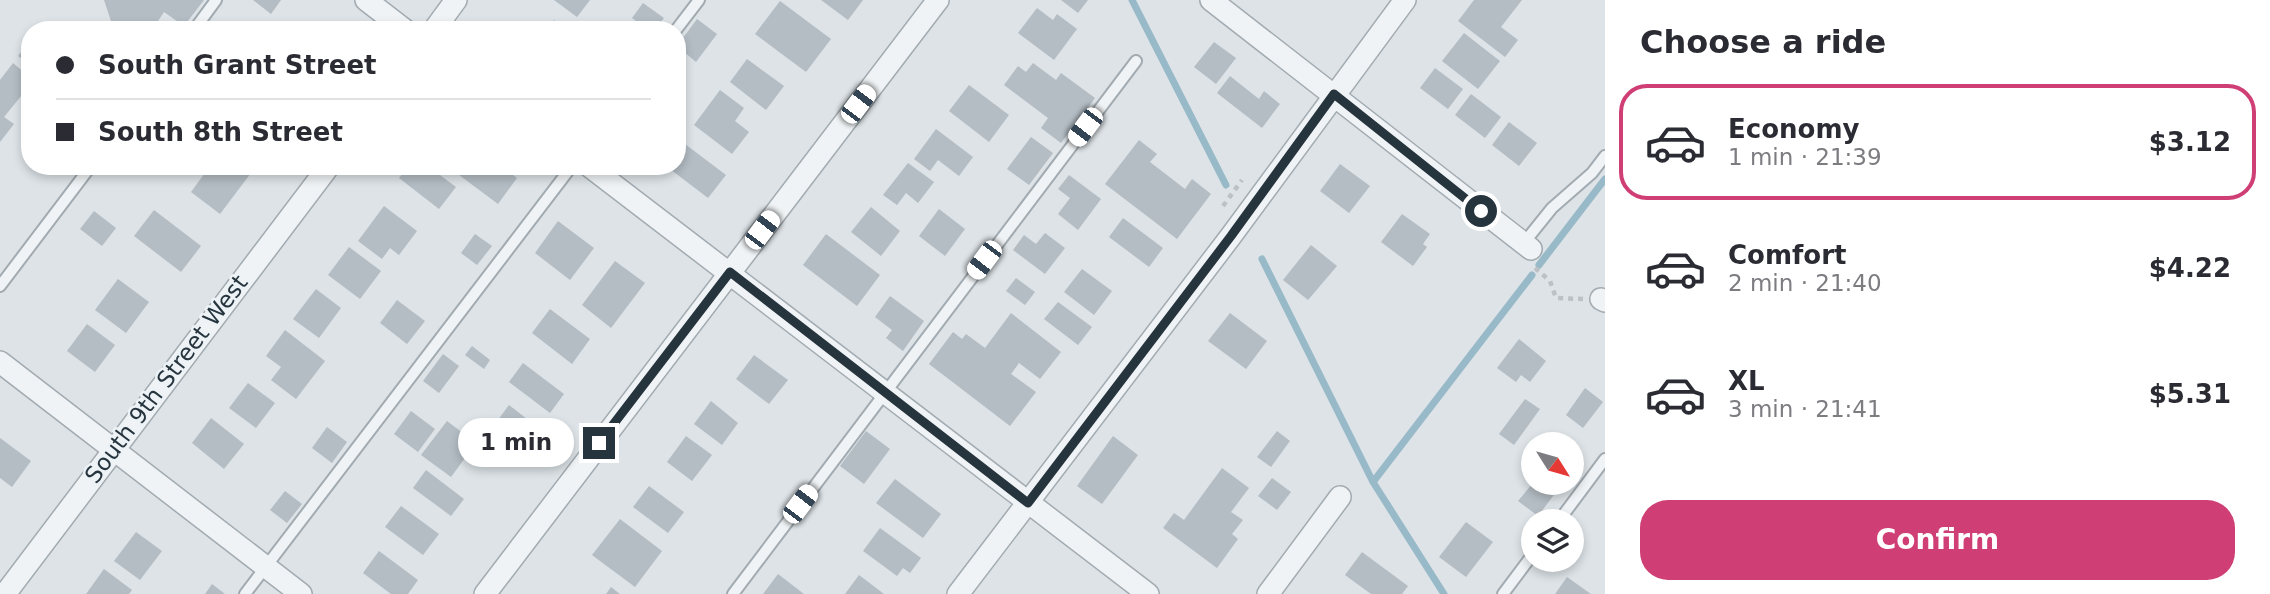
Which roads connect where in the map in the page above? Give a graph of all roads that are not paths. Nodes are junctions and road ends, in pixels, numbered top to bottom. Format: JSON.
{"nodes":[{"id":1,"x":216,"y":0,"type":"edge"},
{"id":2,"x":366,"y":0,"type":"edge"},
{"id":3,"x":456,"y":0,"type":"edge"},
{"id":4,"x":699,"y":0,"type":"edge"},
{"id":5,"x":937,"y":0,"type":"edge"},
{"id":6,"x":1211,"y":0,"type":"edge"},
{"id":7,"x":1405,"y":0,"type":"edge"},
{"id":8,"x":201,"y":21,"type":"edge"},
{"id":9,"x":393,"y":21,"type":"edge"},
{"id":10,"x":441,"y":21,"type":"edge"},
{"id":11,"x":683,"y":21,"type":"edge"},
{"id":12,"x":1136,"y":61,"type":"dead end"},
{"id":13,"x":1334,"y":94,"type":"junction"},
{"id":14,"x":1605,"y":156,"type":"edge"},
{"id":15,"x":84,"y":175,"type":"edge"},
{"id":16,"x":322,"y":175,"type":"edge"},
{"id":17,"x":565,"y":175,"type":"edge"},
{"id":18,"x":601,"y":175,"type":"edge"},
{"id":19,"x":1527,"y":247,"type":"joint"},
{"id":20,"x":730,"y":272,"type":"junction"},
{"id":21,"x":0,"y":286,"type":"edge"},
{"id":22,"x":0,"y":362,"type":"edge"},
{"id":23,"x":883,"y":392,"type":"junction"},
{"id":24,"x":113,"y":448,"type":"junction"},
{"id":25,"x":1605,"y":459,"type":"edge"},
{"id":26,"x":1340,"y":497,"type":"dead end"},
{"id":27,"x":1028,"y":503,"type":"junction"},
{"id":28,"x":1568,"y":509,"type":"edge"},
{"id":29,"x":266,"y":567,"type":"junction"},
{"id":30,"x":1521,"y":570,"type":"edge"},
{"id":31,"x":5,"y":594,"type":"edge"},
{"id":32,"x":245,"y":594,"type":"edge"},
{"id":33,"x":301,"y":594,"type":"edge"},
{"id":34,"x":485,"y":594,"type":"edge"},
{"id":35,"x":733,"y":594,"type":"edge"},
{"id":36,"x":958,"y":594,"type":"edge"},
{"id":37,"x":1149,"y":594,"type":"edge"},
{"id":38,"x":1268,"y":594,"type":"edge"},
{"id":39,"x":1503,"y":594,"type":"edge"}],
"edges":[{"from":1,"to":8,"type":"lane"},
{"from":2,"to":9,"type":"street"},
{"from":3,"to":10,"type":"street"},
{"from":4,"to":11,"type":"lane"},
{"from":5,"to":20,"type":"street"},
{"from":6,"to":13,"type":"street"},
{"from":7,"to":13,"type":"street"},
{"from":12,"to":23,"type":"lane"},
{"from":13,"to":19,"type":"street"},
{"from":13,"to":27,"type":"street"},
{"from":14,"to":19,"type":"lane"},
{"from":15,"to":21,"type":"lane"},
{"from":16,"to":24,"type":"street","name":"South 9th Street West"},
{"from":17,"to":29,"type":"lane"},
{"from":18,"to":20,"type":"street"},
{"from":20,"to":23,"type":"street"},
{"from":20,"to":34,"type":"street"},
{"from":22,"to":24,"type":"street"},
{"from":23,"to":27,"type":"street"},
{"from":23,"to":35,"type":"lane"},
{"from":24,"to":29,"type":"street"},
{"from":24,"to":31,"type":"street","name":"South 9th Street West"},
{"from":25,"to":28,"type":"lane"},
{"from":26,"to":38,"type":"street"},
{"from":27,"to":36,"type":"street"},
{"from":27,"to":37,"type":"street"},
{"from":29,"to":32,"type":"lane"},
{"from":29,"to":33,"type":"street"},
{"from":30,"to":39,"type":"lane"}]}
